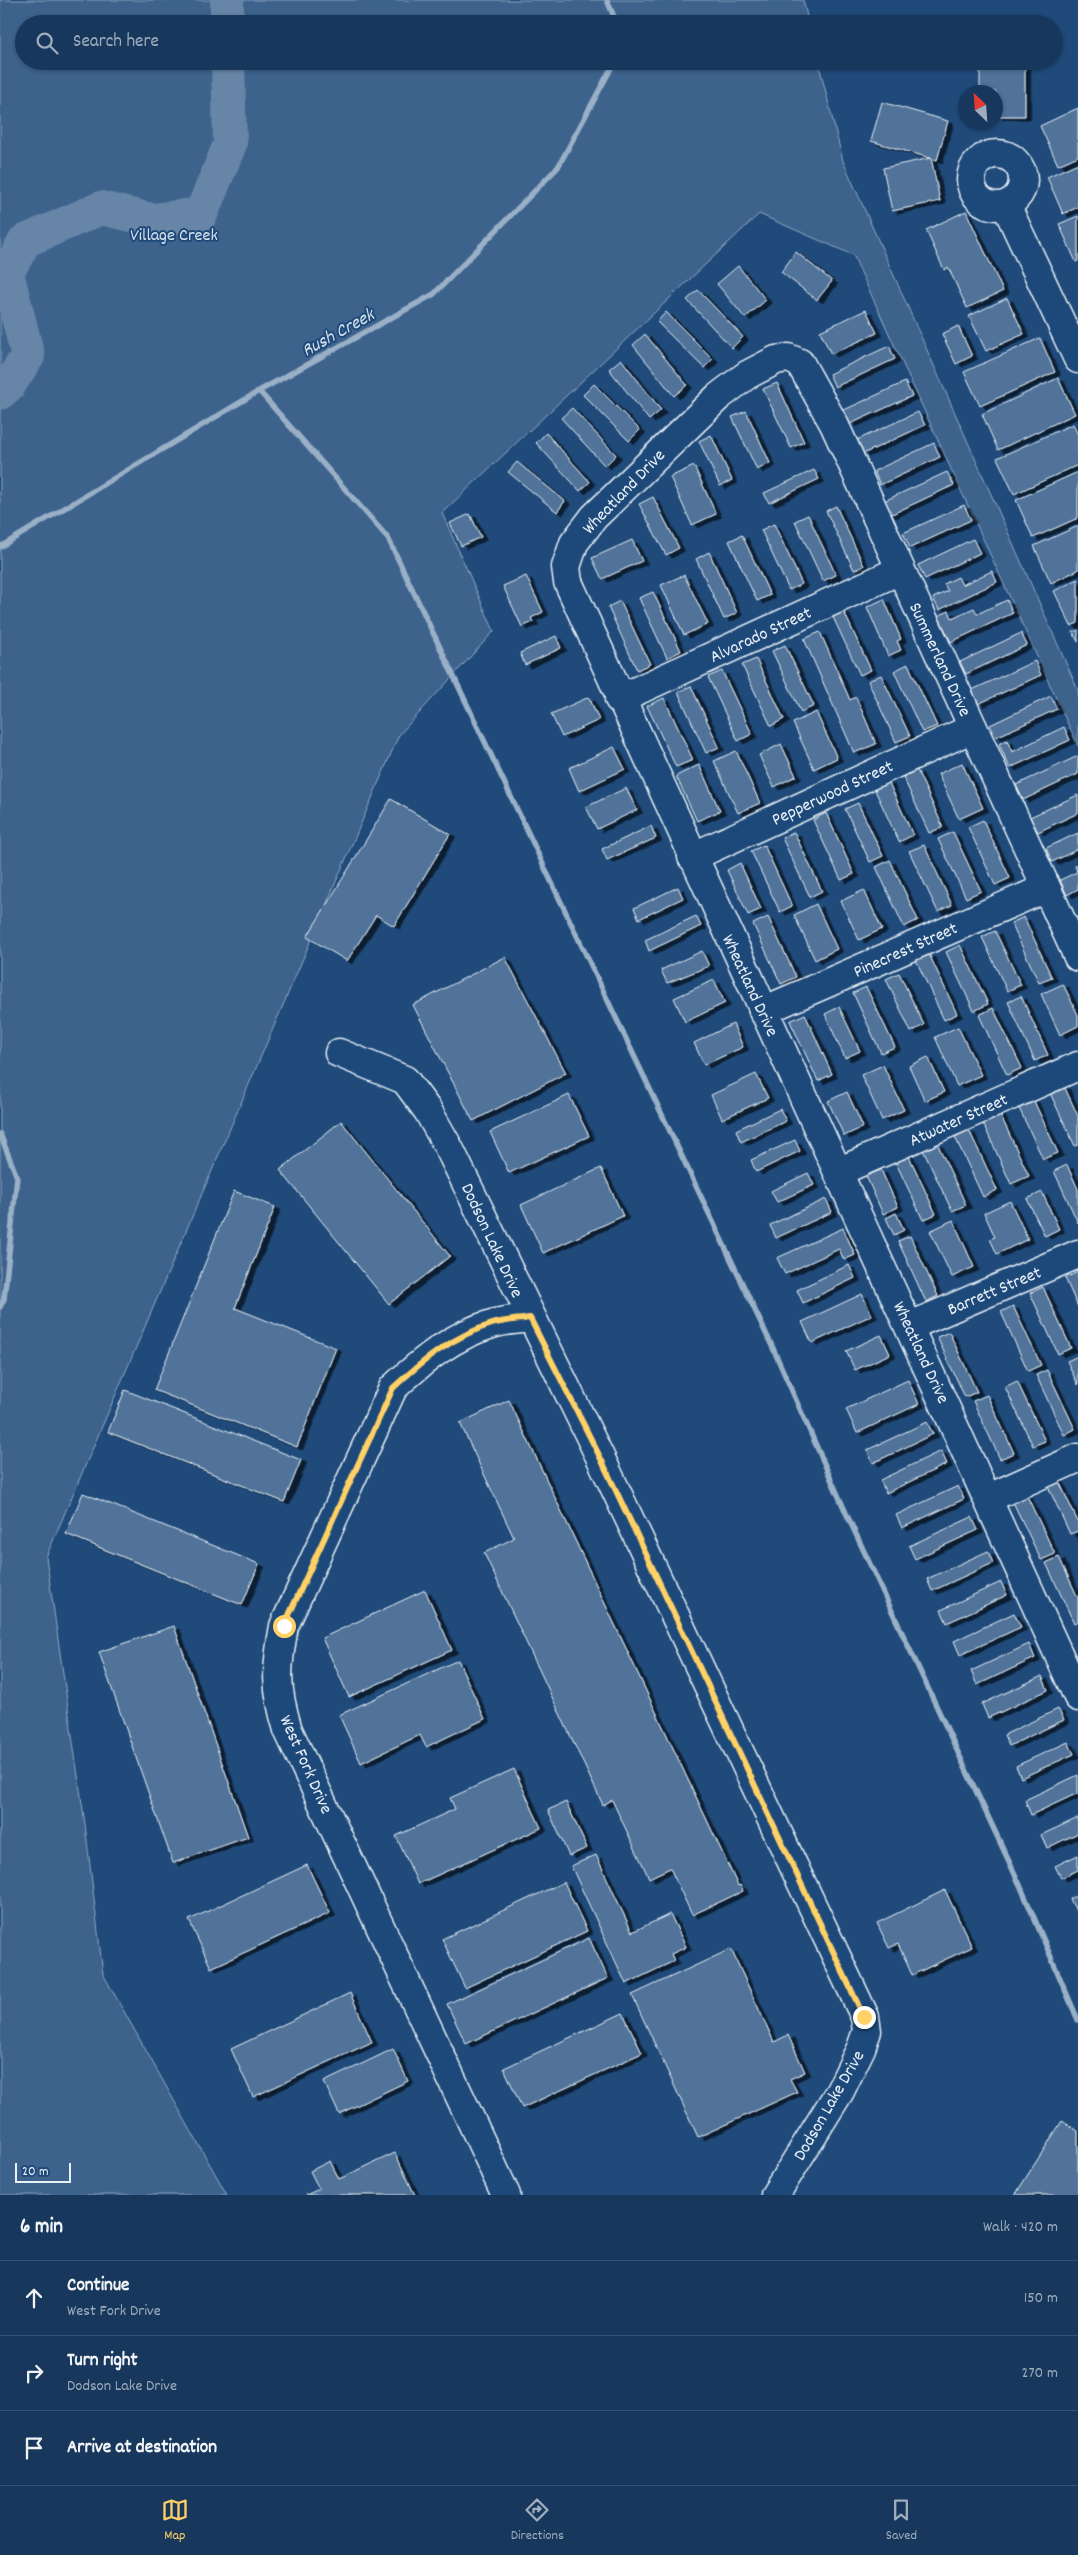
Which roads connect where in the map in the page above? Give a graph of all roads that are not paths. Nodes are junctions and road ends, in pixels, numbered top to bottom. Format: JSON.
{"nodes":[{"id":1,"x":1006,"y":205,"type":"dead end"},
{"id":2,"x":1078,"y":359,"type":"edge"},
{"id":3,"x":800,"y":363,"type":"joint"},
{"id":4,"x":900,"y":570,"type":"junction"},
{"id":5,"x":619,"y":699,"type":"junction"},
{"id":6,"x":973,"y":728,"type":"junction"},
{"id":7,"x":692,"y":856,"type":"junction"},
{"id":8,"x":1046,"y":888,"type":"junction"},
{"id":9,"x":1078,"y":957,"type":"edge"},
{"id":10,"x":763,"y":1011,"type":"junction"},
{"id":11,"x":339,"y":1053,"type":"dead end"},
{"id":12,"x":1078,"y":1066,"type":"edge"},
{"id":13,"x":838,"y":1172,"type":"junction"},
{"id":14,"x":1078,"y":1254,"type":"edge"},
{"id":15,"x":530,"y":1318,"type":"junction"},
{"id":16,"x":910,"y":1326,"type":"junction"},
{"id":17,"x":1078,"y":1458,"type":"edge"},
{"id":18,"x":989,"y":1498,"type":"junction"},
{"id":19,"x":1069,"y":1652,"type":"edge"},
{"id":20,"x":1078,"y":1697,"type":"edge"},
{"id":21,"x":506,"y":2195,"type":"edge"},
{"id":22,"x":775,"y":2195,"type":"edge"}],
"edges":[{"from":1,"to":2,"type":"street"},
{"from":3,"to":4,"type":"street","name":"Summerland Drive"},
{"from":3,"to":5,"type":"street","name":"Wheatland Drive"},
{"from":4,"to":5,"type":"street","name":"Alvarado Street"},
{"from":4,"to":6,"type":"street","name":"Summerland Drive"},
{"from":5,"to":7,"type":"street","name":"Wheatland Drive"},
{"from":6,"to":7,"type":"street","name":"Pepperwood Street"},
{"from":6,"to":8,"type":"street","name":"Summerland Drive"},
{"from":7,"to":10,"type":"street","name":"Wheatland Drive"},
{"from":8,"to":9,"type":"street","name":"Summerland Drive"},
{"from":8,"to":10,"type":"street","name":"Pinecrest Street"},
{"from":10,"to":13,"type":"street","name":"Wheatland Drive"},
{"from":11,"to":15,"type":"street","name":"Dodson Lake Drive"},
{"from":12,"to":13,"type":"street","name":"Atwater Street"},
{"from":13,"to":16,"type":"street","name":"Wheatland Drive"},
{"from":14,"to":16,"type":"street","name":"Barrett Street"},
{"from":15,"to":21,"type":"street","name":"West Fork Drive"},
{"from":15,"to":22,"type":"street","name":"Dodson Lake Drive"},
{"from":16,"to":18,"type":"street","name":"Wheatland Drive"},
{"from":17,"to":18,"type":"street"},
{"from":18,"to":19,"type":"street","name":"Wheatland Drive"},
{"from":19,"to":20,"type":"street","name":"Wheatland Drive"}]}
